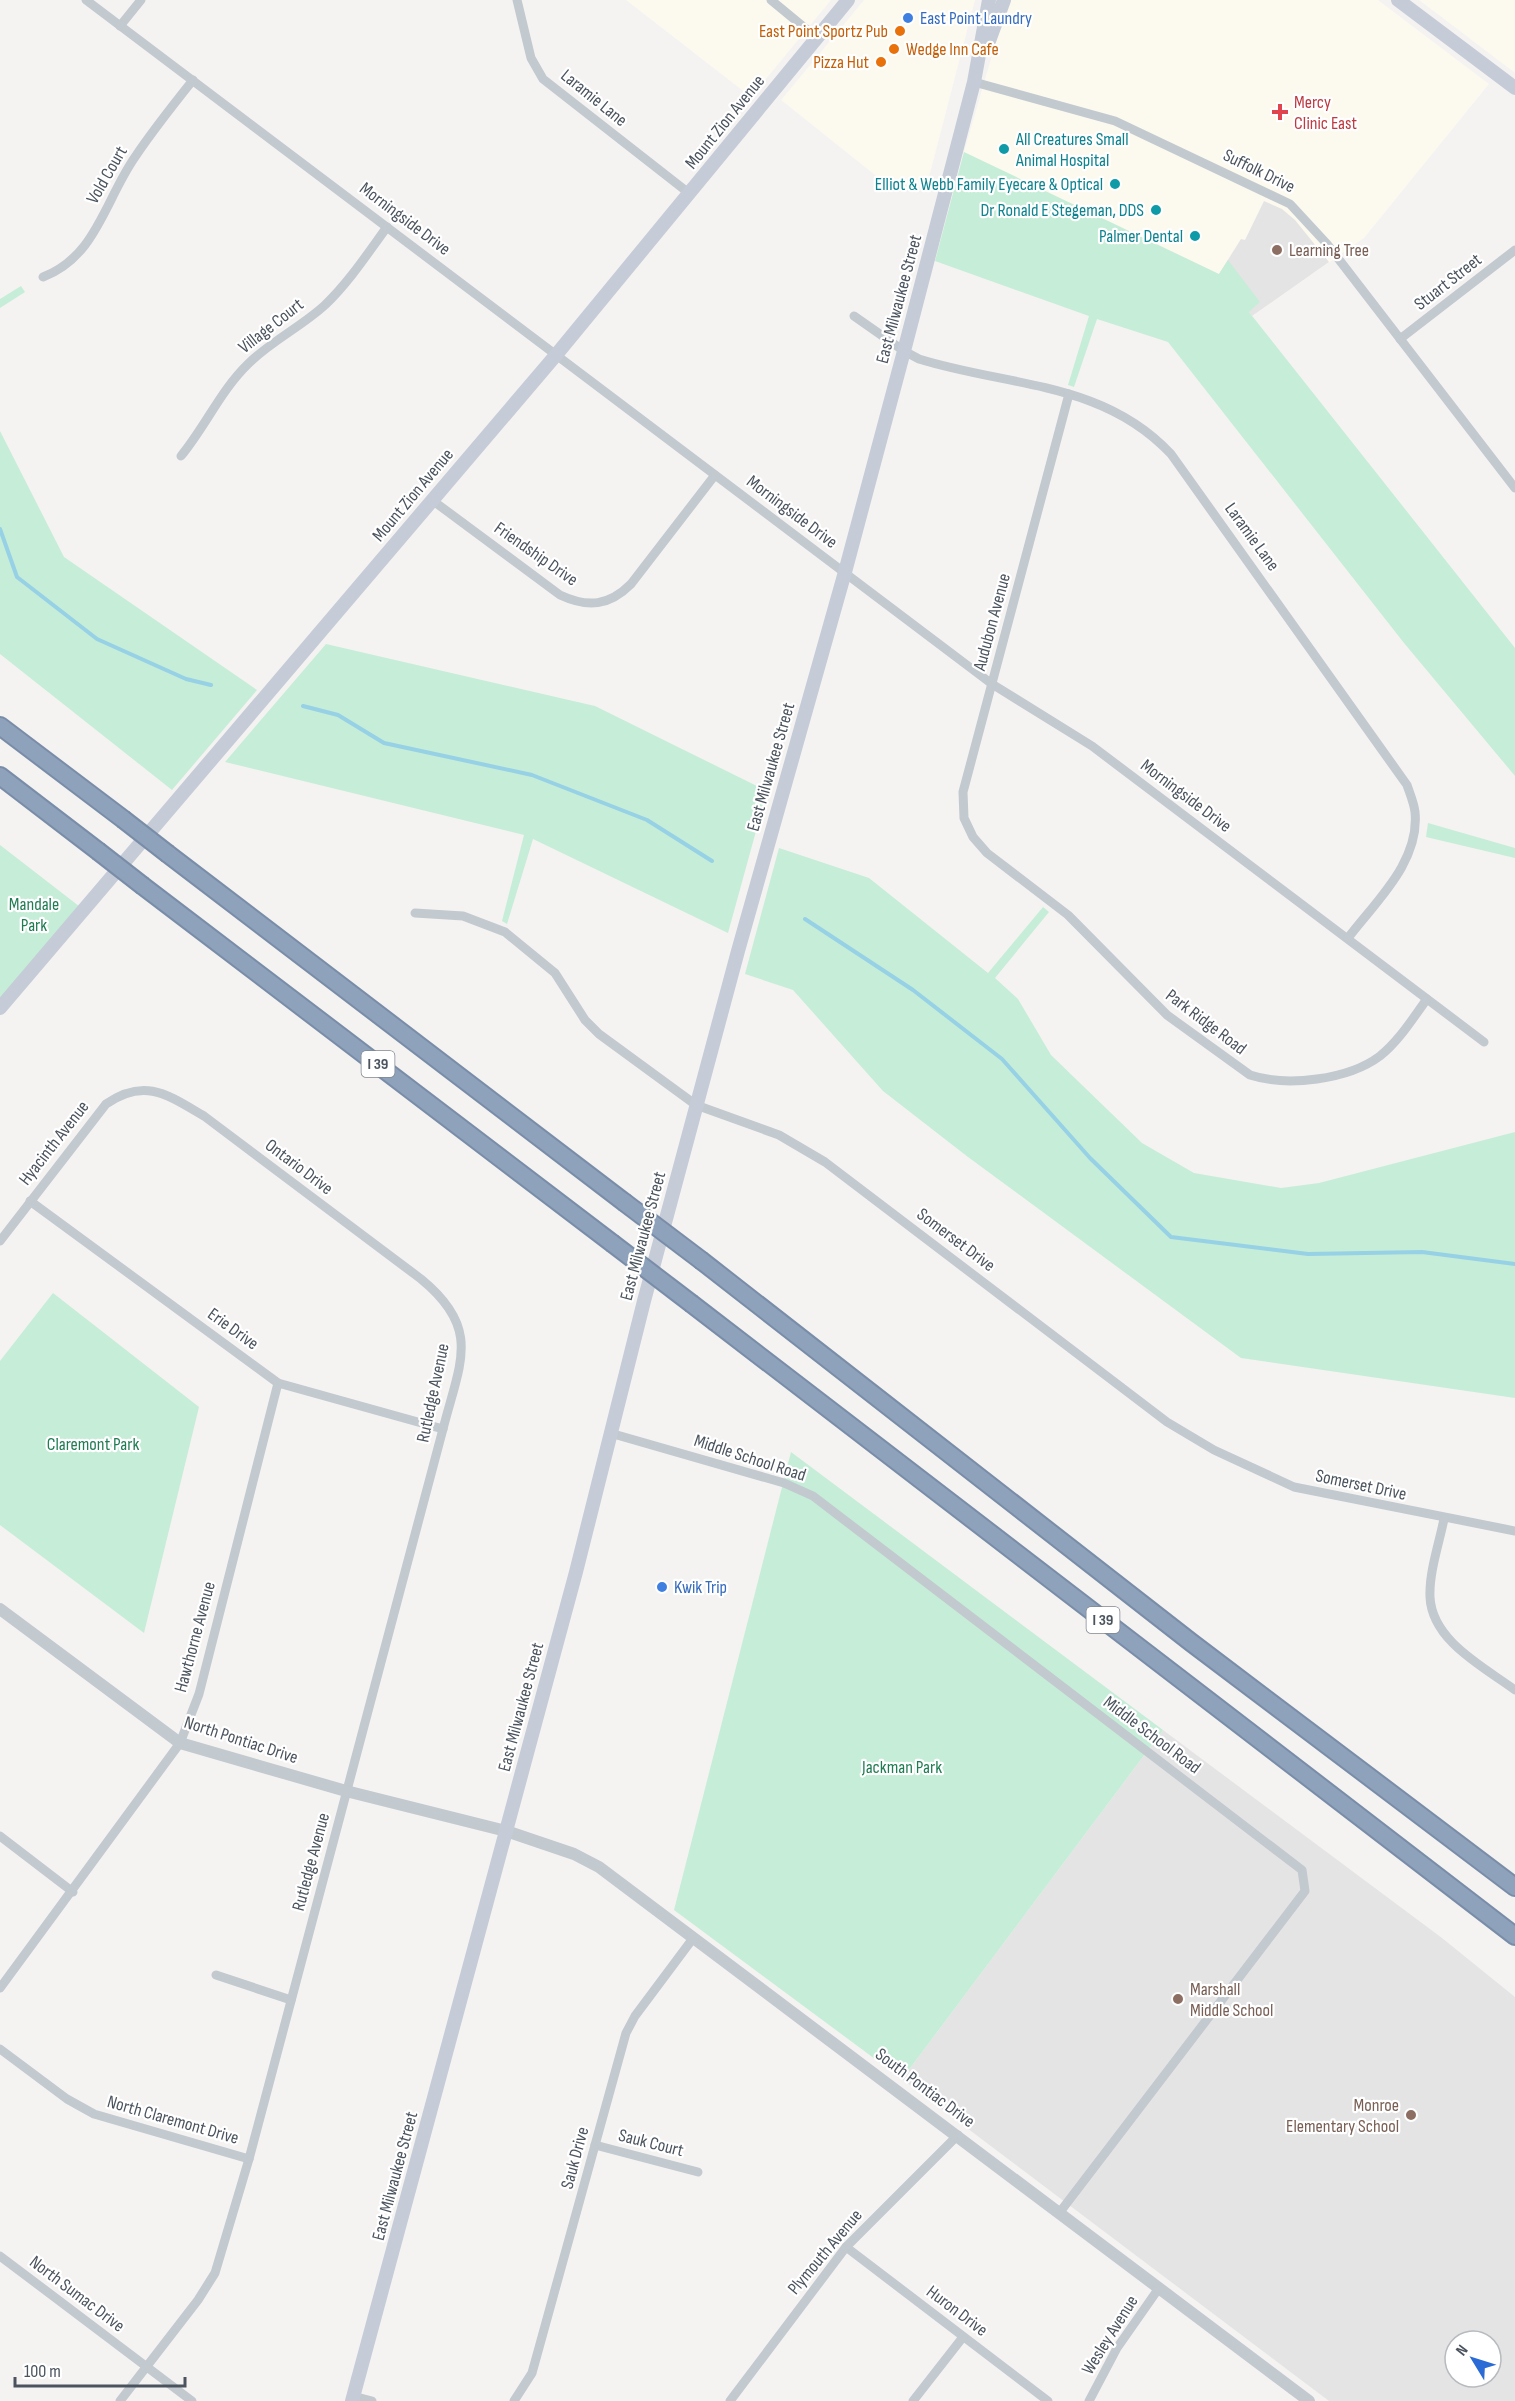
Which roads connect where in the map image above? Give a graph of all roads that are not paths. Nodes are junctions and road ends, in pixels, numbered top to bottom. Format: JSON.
{"nodes":[{"id":1,"x":86,"y":0,"type":"edge"},
{"id":2,"x":141,"y":0,"type":"edge"},
{"id":3,"x":517,"y":0,"type":"edge"},
{"id":4,"x":771,"y":0,"type":"edge"},
{"id":5,"x":848,"y":0,"type":"edge"},
{"id":6,"x":989,"y":0,"type":"edge"},
{"id":7,"x":1004,"y":0,"type":"edge"},
{"id":8,"x":1398,"y":0,"type":"edge"},
{"id":9,"x":120,"y":26,"type":"junction"},
{"id":10,"x":818,"y":38,"type":"junction"},
{"id":11,"x":193,"y":80,"type":"junction"},
{"id":12,"x":974,"y":82,"type":"junction"},
{"id":13,"x":1515,"y":88,"type":"edge"},
{"id":14,"x":690,"y":194,"type":"junction"},
{"id":15,"x":387,"y":227,"type":"junction"},
{"id":16,"x":1515,"y":250,"type":"edge"},
{"id":17,"x":43,"y":277,"type":"dead end"},
{"id":18,"x":854,"y":316,"type":"dead end"},
{"id":19,"x":1400,"y":339,"type":"junction"},
{"id":20,"x":904,"y":351,"type":"junction"},
{"id":21,"x":556,"y":355,"type":"junction"},
{"id":22,"x":1069,"y":394,"type":"junction"},
{"id":23,"x":181,"y":456,"type":"dead end"},
{"id":24,"x":715,"y":475,"type":"junction"},
{"id":25,"x":1514,"y":486,"type":"edge"},
{"id":26,"x":432,"y":500,"type":"junction"},
{"id":27,"x":845,"y":572,"type":"junction"},
{"id":28,"x":992,"y":684,"type":"junction"},
{"id":29,"x":0,"y":726,"type":"edge"},
{"id":30,"x":0,"y":776,"type":"edge"},
{"id":31,"x":987,"y":853,"type":"joint"},
{"id":32,"x":415,"y":913,"type":"dead end"},
{"id":33,"x":1348,"y":938,"type":"junction"},
{"id":34,"x":1427,"y":999,"type":"junction"},
{"id":35,"x":0,"y":1008,"type":"edge"},
{"id":36,"x":1484,"y":1042,"type":"dead end"},
{"id":37,"x":115,"y":1097,"type":"joint"},
{"id":38,"x":696,"y":1105,"type":"junction"},
{"id":39,"x":30,"y":1200,"type":"junction"},
{"id":40,"x":0,"y":1241,"type":"edge"},
{"id":41,"x":449,"y":1305,"type":"joint"},
{"id":42,"x":278,"y":1383,"type":"junction"},
{"id":43,"x":443,"y":1429,"type":"junction"},
{"id":44,"x":610,"y":1433,"type":"junction"},
{"id":45,"x":1444,"y":1519,"type":"junction"},
{"id":46,"x":1515,"y":1531,"type":"edge"},
{"id":47,"x":0,"y":1609,"type":"edge"},
{"id":48,"x":1515,"y":1690,"type":"edge"},
{"id":49,"x":180,"y":1743,"type":"junction"},
{"id":50,"x":346,"y":1791,"type":"junction"},
{"id":51,"x":506,"y":1831,"type":"junction"},
{"id":52,"x":0,"y":1836,"type":"edge"},
{"id":53,"x":1515,"y":1887,"type":"edge"},
{"id":54,"x":73,"y":1892,"type":"junction"},
{"id":55,"x":1515,"y":1936,"type":"edge"},
{"id":56,"x":694,"y":1937,"type":"junction"},
{"id":57,"x":216,"y":1975,"type":"dead end"},
{"id":58,"x":0,"y":1988,"type":"edge"},
{"id":59,"x":291,"y":2000,"type":"junction"},
{"id":60,"x":0,"y":2049,"type":"edge"},
{"id":61,"x":957,"y":2135,"type":"junction"},
{"id":62,"x":595,"y":2145,"type":"junction"},
{"id":63,"x":249,"y":2159,"type":"junction"},
{"id":64,"x":698,"y":2172,"type":"dead end"},
{"id":65,"x":1060,"y":2212,"type":"junction"},
{"id":66,"x":846,"y":2247,"type":"junction"},
{"id":67,"x":0,"y":2256,"type":"edge"},
{"id":68,"x":1160,"y":2288,"type":"junction"},
{"id":69,"x":963,"y":2337,"type":"junction"},
{"id":70,"x":146,"y":2366,"type":"junction"},
{"id":71,"x":352,"y":2398,"type":"edge"},
{"id":72,"x":120,"y":2401,"type":"edge"},
{"id":73,"x":192,"y":2401,"type":"edge"},
{"id":74,"x":372,"y":2401,"type":"edge"},
{"id":75,"x":514,"y":2401,"type":"edge"},
{"id":76,"x":730,"y":2401,"type":"edge"},
{"id":77,"x":913,"y":2401,"type":"edge"},
{"id":78,"x":1048,"y":2401,"type":"edge"},
{"id":79,"x":1089,"y":2401,"type":"edge"},
{"id":80,"x":1309,"y":2401,"type":"edge"}],
"edges":[{"from":1,"to":9,"type":"street","name":"Morningside Drive"},
{"from":2,"to":9,"type":"street"},
{"from":3,"to":14,"type":"street","name":"Laramie Lane"},
{"from":4,"to":10,"type":"street"},
{"from":5,"to":10,"type":"main road","name":"Mount Zion Avenue"},
{"from":6,"to":12,"type":"main road","name":"East Milwaukee Street"},
{"from":7,"to":12,"type":"main road","name":"East Milwaukee Street"},
{"from":8,"to":13,"type":"main road"},
{"from":9,"to":11,"type":"street","name":"Morningside Drive"},
{"from":10,"to":14,"type":"main road","name":"Mount Zion Avenue"},
{"from":11,"to":15,"type":"street","name":"Morningside Drive"},
{"from":11,"to":17,"type":"street","name":"Vold Court"},
{"from":12,"to":19,"type":"street","name":"Suffolk Drive"},
{"from":12,"to":20,"type":"main road","name":"East Milwaukee Street"},
{"from":14,"to":21,"type":"main road","name":"Mount Zion Avenue"},
{"from":15,"to":21,"type":"street","name":"Morningside Drive"},
{"from":15,"to":23,"type":"street","name":"Village Court"},
{"from":16,"to":19,"type":"street","name":"Stuart Street"},
{"from":18,"to":20,"type":"street","name":"Laramie Lane"},
{"from":19,"to":25,"type":"street","name":"Suffolk Drive"},
{"from":20,"to":22,"type":"street","name":"Laramie Lane"},
{"from":20,"to":27,"type":"main road","name":"East Milwaukee Street"},
{"from":21,"to":24,"type":"street","name":"Morningside Drive"},
{"from":21,"to":26,"type":"main road","name":"Mount Zion Avenue"},
{"from":22,"to":28,"type":"street","name":"Audubon Avenue"},
{"from":22,"to":33,"type":"street","name":"Laramie Lane"},
{"from":24,"to":26,"type":"street","name":"Friendship Drive"},
{"from":24,"to":27,"type":"street","name":"Morningside Drive"},
{"from":26,"to":35,"type":"main road","name":"Mount Zion Avenue"},
{"from":27,"to":28,"type":"street","name":"Morningside Drive"},
{"from":27,"to":38,"type":"main road","name":"East Milwaukee Street"},
{"from":28,"to":31,"type":"street","name":"Audubon Avenue"},
{"from":28,"to":33,"type":"street","name":"Morningside Drive"},
{"from":29,"to":53,"type":"highway","number":"I 39","bridge":true},
{"from":30,"to":55,"type":"highway","number":"I 39","bridge":true},
{"from":31,"to":34,"type":"street","name":"Park Ridge Road"},
{"from":32,"to":38,"type":"street","name":"Somerset Drive"},
{"from":33,"to":34,"type":"street","name":"Morningside Drive"},
{"from":34,"to":36,"type":"street","name":"Morningside Drive"},
{"from":37,"to":39,"type":"street","name":"Hyacinth Avenue"},
{"from":37,"to":41,"type":"street","name":"Ontario Drive"},
{"from":38,"to":44,"type":"main road","name":"East Milwaukee Street"},
{"from":38,"to":45,"type":"street","name":"Somerset Drive"},
{"from":39,"to":40,"type":"street","name":"Hyacinth Avenue"},
{"from":39,"to":42,"type":"street","name":"Erie Drive"},
{"from":41,"to":43,"type":"street","name":"Rutledge Avenue"},
{"from":42,"to":43,"type":"street","name":"Erie Drive"},
{"from":42,"to":49,"type":"street","name":"Hawthorne Avenue"},
{"from":43,"to":50,"type":"street","name":"Rutledge Avenue"},
{"from":44,"to":51,"type":"main road","name":"East Milwaukee Street"},
{"from":44,"to":65,"type":"street","name":"Middle School Road"},
{"from":45,"to":46,"type":"street","name":"Somerset Drive"},
{"from":45,"to":48,"type":"street"},
{"from":47,"to":49,"type":"street","name":"North Pontiac Drive"},
{"from":49,"to":50,"type":"street","name":"North Pontiac Drive"},
{"from":49,"to":54,"type":"street","name":"Hawthorne Avenue"},
{"from":50,"to":51,"type":"street","name":"North Pontiac Drive"},
{"from":50,"to":59,"type":"street","name":"Rutledge Avenue"},
{"from":51,"to":56,"type":"street","name":"South Pontiac Drive"},
{"from":51,"to":71,"type":"main road","name":"East Milwaukee Street"},
{"from":52,"to":54,"type":"street"},
{"from":54,"to":58,"type":"street","name":"Hawthorne Avenue"},
{"from":56,"to":61,"type":"street","name":"South Pontiac Drive"},
{"from":56,"to":62,"type":"street","name":"Sauk Drive"},
{"from":57,"to":59,"type":"street"},
{"from":59,"to":63,"type":"street","name":"Rutledge Avenue"},
{"from":60,"to":63,"type":"street","name":"North Claremont Drive"},
{"from":61,"to":65,"type":"street","name":"South Pontiac Drive"},
{"from":61,"to":66,"type":"street","name":"Plymouth Avenue"},
{"from":62,"to":64,"type":"street","name":"Sauk Court"},
{"from":62,"to":75,"type":"street","name":"Sauk Drive"},
{"from":63,"to":70,"type":"street","name":"Rutledge Avenue"},
{"from":65,"to":68,"type":"street","name":"South Pontiac Drive"},
{"from":66,"to":69,"type":"street","name":"Huron Drive"},
{"from":66,"to":76,"type":"street","name":"Plymouth Avenue"},
{"from":67,"to":70,"type":"street","name":"North Sumac Drive"},
{"from":68,"to":79,"type":"street","name":"Wesley Avenue"},
{"from":68,"to":80,"type":"street","name":"South Pontiac Drive"},
{"from":69,"to":77,"type":"street"},
{"from":69,"to":78,"type":"street","name":"Huron Drive"},
{"from":70,"to":72,"type":"street","name":"Rutledge Avenue"},
{"from":70,"to":73,"type":"street","name":"North Sumac Drive"},
{"from":71,"to":74,"type":"street"}]}
